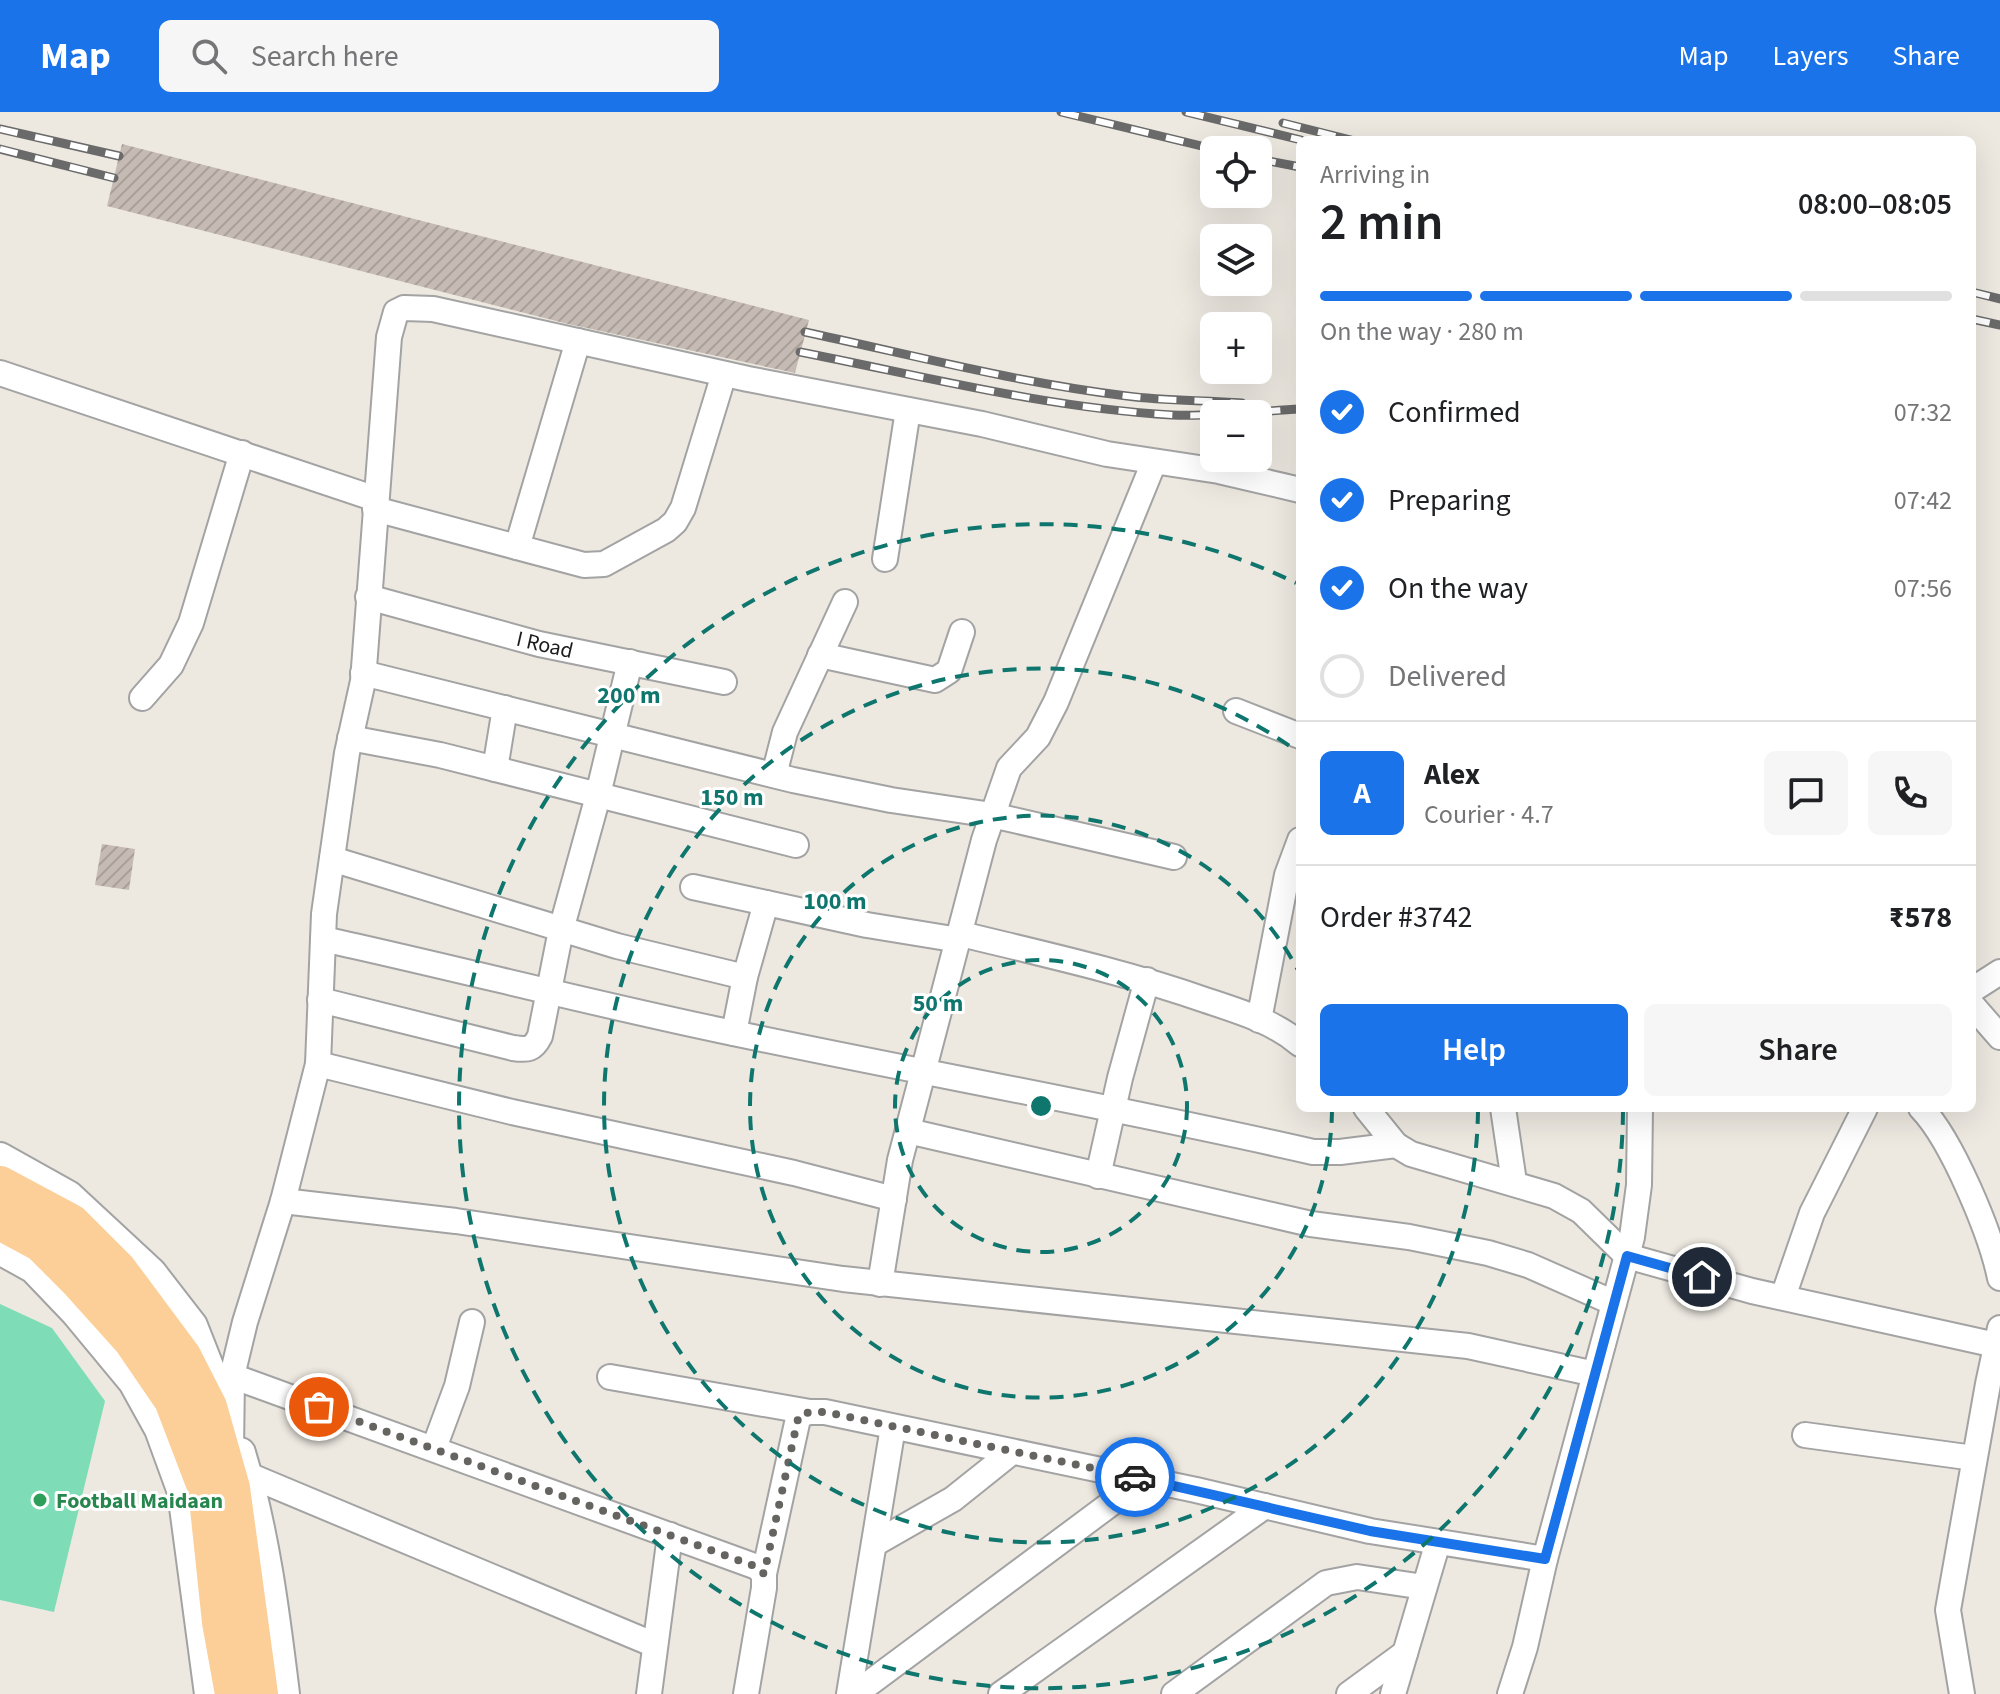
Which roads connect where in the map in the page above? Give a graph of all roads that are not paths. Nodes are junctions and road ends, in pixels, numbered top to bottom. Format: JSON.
{"nodes":[{"id":1,"x":578,"y":341,"type":"junction"},
{"id":2,"x":0,"y":373,"type":"edge"},
{"id":3,"x":724,"y":374,"type":"junction"},
{"id":4,"x":908,"y":410,"type":"junction"},
{"id":5,"x":242,"y":453,"type":"junction"},
{"id":6,"x":1154,"y":462,"type":"junction"},
{"id":7,"x":1296,"y":489,"type":"edge"},
{"id":8,"x":376,"y":504,"type":"junction"},
{"id":9,"x":517,"y":547,"type":"junction"},
{"id":10,"x":885,"y":559,"type":"dead end"},
{"id":11,"x":368,"y":597,"type":"junction"},
{"id":12,"x":845,"y":602,"type":"dead end"},
{"id":13,"x":962,"y":632,"type":"dead end"},
{"id":14,"x":820,"y":655,"type":"junction"},
{"id":15,"x":630,"y":662,"type":"junction"},
{"id":16,"x":363,"y":673,"type":"junction"},
{"id":17,"x":724,"y":682,"type":"dead end"},
{"id":18,"x":142,"y":698,"type":"dead end"},
{"id":19,"x":505,"y":708,"type":"junction"},
{"id":20,"x":1236,"y":711,"type":"dead end"},
{"id":21,"x":1296,"y":734,"type":"edge"},
{"id":22,"x":613,"y":735,"type":"junction"},
{"id":23,"x":350,"y":738,"type":"junction"},
{"id":24,"x":495,"y":769,"type":"junction"},
{"id":25,"x":774,"y":775,"type":"junction"},
{"id":26,"x":598,"y":795,"type":"junction"},
{"id":27,"x":992,"y":815,"type":"junction"},
{"id":28,"x":796,"y":845,"type":"dead end"},
{"id":29,"x":1296,"y":851,"type":"edge"},
{"id":30,"x":1174,"y":857,"type":"dead end"},
{"id":31,"x":332,"y":859,"type":"junction"},
{"id":32,"x":693,"y":887,"type":"dead end"},
{"id":33,"x":766,"y":903,"type":"junction"},
{"id":34,"x":561,"y":930,"type":"junction"},
{"id":35,"x":960,"y":937,"type":"junction"},
{"id":36,"x":323,"y":939,"type":"junction"},
{"id":37,"x":2000,"y":972,"type":"edge"},
{"id":38,"x":745,"y":977,"type":"junction"},
{"id":39,"x":1147,"y":980,"type":"junction"},
{"id":40,"x":1976,"y":987,"type":"edge"},
{"id":41,"x":550,"y":993,"type":"junction"},
{"id":42,"x":320,"y":1000,"type":"junction"},
{"id":43,"x":1976,"y":1010,"type":"edge"},
{"id":44,"x":1259,"y":1020,"type":"junction"},
{"id":45,"x":734,"y":1033,"type":"junction"},
{"id":46,"x":2000,"y":1037,"type":"edge"},
{"id":47,"x":1296,"y":1041,"type":"edge"},
{"id":48,"x":318,"y":1064,"type":"junction"},
{"id":49,"x":924,"y":1070,"type":"junction"},
{"id":50,"x":1114,"y":1108,"type":"junction"},
{"id":51,"x":1369,"y":1112,"type":"edge"},
{"id":52,"x":1504,"y":1112,"type":"edge"},
{"id":53,"x":1640,"y":1112,"type":"edge"},
{"id":54,"x":1863,"y":1112,"type":"edge"},
{"id":55,"x":1925,"y":1112,"type":"edge"},
{"id":56,"x":908,"y":1131,"type":"junction"},
{"id":57,"x":1396,"y":1145,"type":"junction"},
{"id":58,"x":0,"y":1158,"type":"edge"},
{"id":59,"x":1098,"y":1176,"type":"junction"},
{"id":60,"x":1514,"y":1182,"type":"junction"},
{"id":61,"x":0,"y":1185,"type":"edge"},
{"id":62,"x":894,"y":1199,"type":"junction"},
{"id":63,"x":283,"y":1201,"type":"junction"},
{"id":64,"x":0,"y":1221,"type":"edge"},
{"id":65,"x":0,"y":1249,"type":"edge"},
{"id":66,"x":1627,"y":1256,"type":"junction"},
{"id":67,"x":2000,"y":1278,"type":"edge"},
{"id":68,"x":880,"y":1284,"type":"junction"},
{"id":69,"x":1783,"y":1297,"type":"junction"},
{"id":70,"x":1614,"y":1303,"type":"junction"},
{"id":71,"x":472,"y":1322,"type":"dead end"},
{"id":72,"x":1998,"y":1337,"type":"edge"},
{"id":73,"x":1595,"y":1374,"type":"junction"},
{"id":74,"x":232,"y":1376,"type":"junction"},
{"id":75,"x":610,"y":1377,"type":"dead end"},
{"id":76,"x":1992,"y":1404,"type":"edge"},
{"id":77,"x":810,"y":1412,"type":"junction"},
{"id":78,"x":231,"y":1425,"type":"junction"},
{"id":79,"x":893,"y":1427,"type":"junction"},
{"id":80,"x":1805,"y":1435,"type":"dead end"},
{"id":81,"x":434,"y":1448,"type":"junction"},
{"id":82,"x":1012,"y":1452,"type":"junction"},
{"id":83,"x":1974,"y":1458,"type":"junction"},
{"id":84,"x":1144,"y":1479,"type":"junction"},
{"id":85,"x":239,"y":1481,"type":"junction"},
{"id":86,"x":1265,"y":1506,"type":"junction"},
{"id":87,"x":670,"y":1535,"type":"junction"},
{"id":88,"x":1438,"y":1542,"type":"junction"},
{"id":89,"x":874,"y":1544,"type":"junction"},
{"id":90,"x":1545,"y":1559,"type":"junction"},
{"id":91,"x":764,"y":1574,"type":"junction"},
{"id":92,"x":1424,"y":1587,"type":"junction"},
{"id":93,"x":655,"y":1645,"type":"junction"},
{"id":94,"x":1405,"y":1653,"type":"junction"},
{"id":95,"x":210,"y":1694,"type":"edge"},
{"id":96,"x":234,"y":1694,"type":"edge"},
{"id":97,"x":259,"y":1694,"type":"edge"},
{"id":98,"x":284,"y":1694,"type":"edge"},
{"id":99,"x":649,"y":1694,"type":"edge"},
{"id":100,"x":746,"y":1694,"type":"edge"},
{"id":101,"x":852,"y":1694,"type":"edge"},
{"id":102,"x":1001,"y":1694,"type":"edge"},
{"id":103,"x":1174,"y":1694,"type":"edge"},
{"id":104,"x":1349,"y":1694,"type":"edge"},
{"id":105,"x":1393,"y":1694,"type":"edge"},
{"id":106,"x":1510,"y":1694,"type":"edge"},
{"id":107,"x":1962,"y":1694,"type":"edge"}],
"edges":[{"from":1,"to":3,"type":"street"},
{"from":1,"to":8,"type":"street"},
{"from":1,"to":9,"type":"street"},
{"from":2,"to":5,"type":"street"},
{"from":3,"to":4,"type":"street"},
{"from":3,"to":9,"type":"street"},
{"from":4,"to":6,"type":"street"},
{"from":4,"to":10,"type":"street"},
{"from":5,"to":8,"type":"street"},
{"from":5,"to":18,"type":"street"},
{"from":6,"to":7,"type":"street"},
{"from":6,"to":27,"type":"street"},
{"from":8,"to":9,"type":"street"},
{"from":8,"to":11,"type":"street"},
{"from":11,"to":15,"type":"street","name":"I Road"},
{"from":11,"to":16,"type":"street"},
{"from":12,"to":14,"type":"street"},
{"from":13,"to":14,"type":"street"},
{"from":14,"to":25,"type":"street"},
{"from":15,"to":17,"type":"street","name":"I Road"},
{"from":15,"to":22,"type":"street"},
{"from":16,"to":19,"type":"street"},
{"from":16,"to":23,"type":"street"},
{"from":19,"to":22,"type":"street"},
{"from":19,"to":24,"type":"street"},
{"from":20,"to":21,"type":"street"},
{"from":22,"to":25,"type":"street"},
{"from":22,"to":26,"type":"street"},
{"from":23,"to":24,"type":"street"},
{"from":23,"to":31,"type":"street"},
{"from":24,"to":26,"type":"street"},
{"from":25,"to":27,"type":"street"},
{"from":26,"to":28,"type":"street"},
{"from":26,"to":34,"type":"street"},
{"from":27,"to":30,"type":"street"},
{"from":27,"to":35,"type":"street"},
{"from":29,"to":44,"type":"street"},
{"from":31,"to":34,"type":"street"},
{"from":31,"to":36,"type":"street"},
{"from":32,"to":33,"type":"street"},
{"from":33,"to":35,"type":"street"},
{"from":33,"to":38,"type":"street"},
{"from":34,"to":38,"type":"street"},
{"from":34,"to":41,"type":"street"},
{"from":35,"to":39,"type":"street"},
{"from":35,"to":49,"type":"street"},
{"from":36,"to":41,"type":"street"},
{"from":36,"to":42,"type":"street"},
{"from":37,"to":40,"type":"street"},
{"from":38,"to":45,"type":"street"},
{"from":39,"to":44,"type":"street"},
{"from":39,"to":50,"type":"street"},
{"from":41,"to":42,"type":"street"},
{"from":41,"to":45,"type":"street"},
{"from":42,"to":48,"type":"street"},
{"from":43,"to":46,"type":"street"},
{"from":44,"to":47,"type":"street"},
{"from":45,"to":49,"type":"street"},
{"from":48,"to":62,"type":"street"},
{"from":48,"to":63,"type":"street"},
{"from":49,"to":50,"type":"street"},
{"from":49,"to":56,"type":"street"},
{"from":50,"to":57,"type":"street"},
{"from":50,"to":59,"type":"street"},
{"from":51,"to":57,"type":"street"},
{"from":52,"to":60,"type":"street"},
{"from":53,"to":66,"type":"street"},
{"from":54,"to":69,"type":"street"},
{"from":55,"to":67,"type":"street"},
{"from":56,"to":59,"type":"street"},
{"from":56,"to":62,"type":"street"},
{"from":57,"to":60,"type":"street"},
{"from":58,"to":78,"type":"street"},
{"from":59,"to":70,"type":"street"},
{"from":60,"to":66,"type":"street"},
{"from":61,"to":85,"type":"main road"},
{"from":62,"to":68,"type":"street"},
{"from":63,"to":68,"type":"street"},
{"from":63,"to":74,"type":"street"},
{"from":64,"to":96,"type":"main road"},
{"from":65,"to":95,"type":"street"},
{"from":66,"to":69,"type":"street"},
{"from":66,"to":70,"type":"street"},
{"from":68,"to":73,"type":"street"},
{"from":69,"to":72,"type":"street"},
{"from":70,"to":73,"type":"street"},
{"from":71,"to":81,"type":"street"},
{"from":72,"to":76,"type":"street"},
{"from":73,"to":90,"type":"street"},
{"from":74,"to":78,"type":"street"},
{"from":74,"to":81,"type":"street"},
{"from":75,"to":77,"type":"street"},
{"from":76,"to":83,"type":"street"},
{"from":77,"to":79,"type":"street"},
{"from":77,"to":91,"type":"street"},
{"from":78,"to":85,"type":"street"},
{"from":79,"to":82,"type":"street"},
{"from":79,"to":89,"type":"street"},
{"from":80,"to":83,"type":"street"},
{"from":81,"to":87,"type":"street"},
{"from":82,"to":84,"type":"street"},
{"from":82,"to":89,"type":"street"},
{"from":83,"to":107,"type":"street"},
{"from":84,"to":86,"type":"street"},
{"from":84,"to":101,"type":"street"},
{"from":85,"to":93,"type":"street"},
{"from":85,"to":97,"type":"main road"},
{"from":85,"to":98,"type":"street"},
{"from":86,"to":88,"type":"street"},
{"from":86,"to":102,"type":"street"},
{"from":87,"to":91,"type":"street"},
{"from":87,"to":93,"type":"street"},
{"from":88,"to":90,"type":"street"},
{"from":88,"to":92,"type":"street"},
{"from":89,"to":101,"type":"street"},
{"from":90,"to":106,"type":"street"},
{"from":91,"to":100,"type":"street"},
{"from":92,"to":94,"type":"street"},
{"from":92,"to":103,"type":"street"},
{"from":93,"to":99,"type":"street"},
{"from":94,"to":104,"type":"street"},
{"from":94,"to":105,"type":"street"}]}
